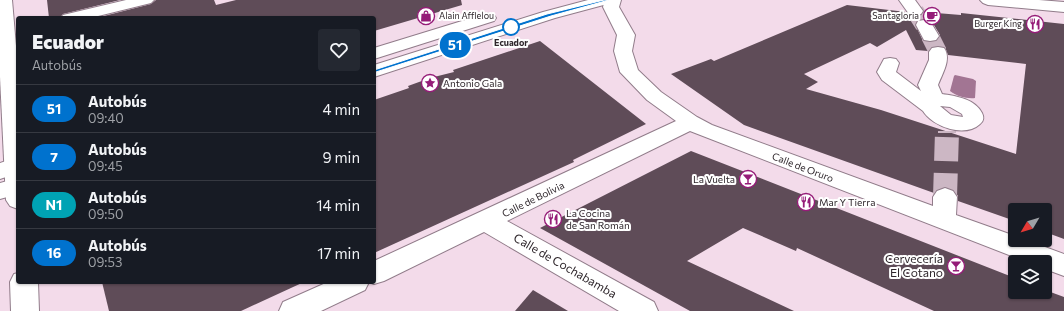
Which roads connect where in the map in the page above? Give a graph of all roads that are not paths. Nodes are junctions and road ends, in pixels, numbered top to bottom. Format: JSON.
{"nodes":[{"id":1,"x":4,"y":0,"type":"edge"},
{"id":2,"x":146,"y":0,"type":"edge"},
{"id":3,"x":547,"y":0,"type":"edge"},
{"id":4,"x":606,"y":0,"type":"edge"},
{"id":5,"x":613,"y":0,"type":"edge"},
{"id":6,"x":988,"y":0,"type":"edge"},
{"id":7,"x":1064,"y":7,"type":"edge"},
{"id":8,"x":78,"y":16,"type":"edge"},
{"id":9,"x":8,"y":32,"type":"edge"},
{"id":10,"x":931,"y":38,"type":"tunnel mouth"},
{"id":11,"x":376,"y":53,"type":"edge"},
{"id":12,"x":890,"y":63,"type":"dead end"},
{"id":13,"x":376,"y":70,"type":"edge"},
{"id":14,"x":932,"y":104,"type":"junction"},
{"id":15,"x":690,"y":122,"type":"junction"},
{"id":16,"x":12,"y":181,"type":"edge"},
{"id":17,"x":945,"y":197,"type":"tunnel mouth"},
{"id":18,"x":944,"y":220,"type":"junction"},
{"id":19,"x":486,"y":221,"type":"junction"},
{"id":20,"x":1064,"y":265,"type":"edge"},
{"id":21,"x":376,"y":272,"type":"edge"},
{"id":22,"x":24,"y":284,"type":"edge"},
{"id":23,"x":351,"y":284,"type":"edge"},
{"id":24,"x":26,"y":311,"type":"edge"},
{"id":25,"x":293,"y":311,"type":"edge"},
{"id":26,"x":644,"y":311,"type":"edge"}],
"edges":[{"from":1,"to":9,"type":"street"},
{"from":2,"to":8,"type":"street"},
{"from":3,"to":11,"type":"street"},
{"from":4,"to":13,"type":"street"},
{"from":5,"to":15,"type":"street","name":"Calle de Oruro"},
{"from":6,"to":7,"type":"street"},
{"from":9,"to":16,"type":"street"},
{"from":10,"to":14,"type":"street"},
{"from":12,"to":14,"type":"street"},
{"from":14,"to":14,"type":"street"},
{"from":15,"to":18,"type":"street","name":"Calle de Oruro"},
{"from":15,"to":19,"type":"street","name":"Calle de Bolivia"},
{"from":17,"to":18,"type":"street"},
{"from":18,"to":20,"type":"street","name":"Calle de Oruro"},
{"from":19,"to":21,"type":"street","name":"Calle de Bolivia"},
{"from":19,"to":26,"type":"street","name":"Calle de Cochabamba"},
{"from":22,"to":24,"type":"street"},
{"from":23,"to":25,"type":"street"}]}
